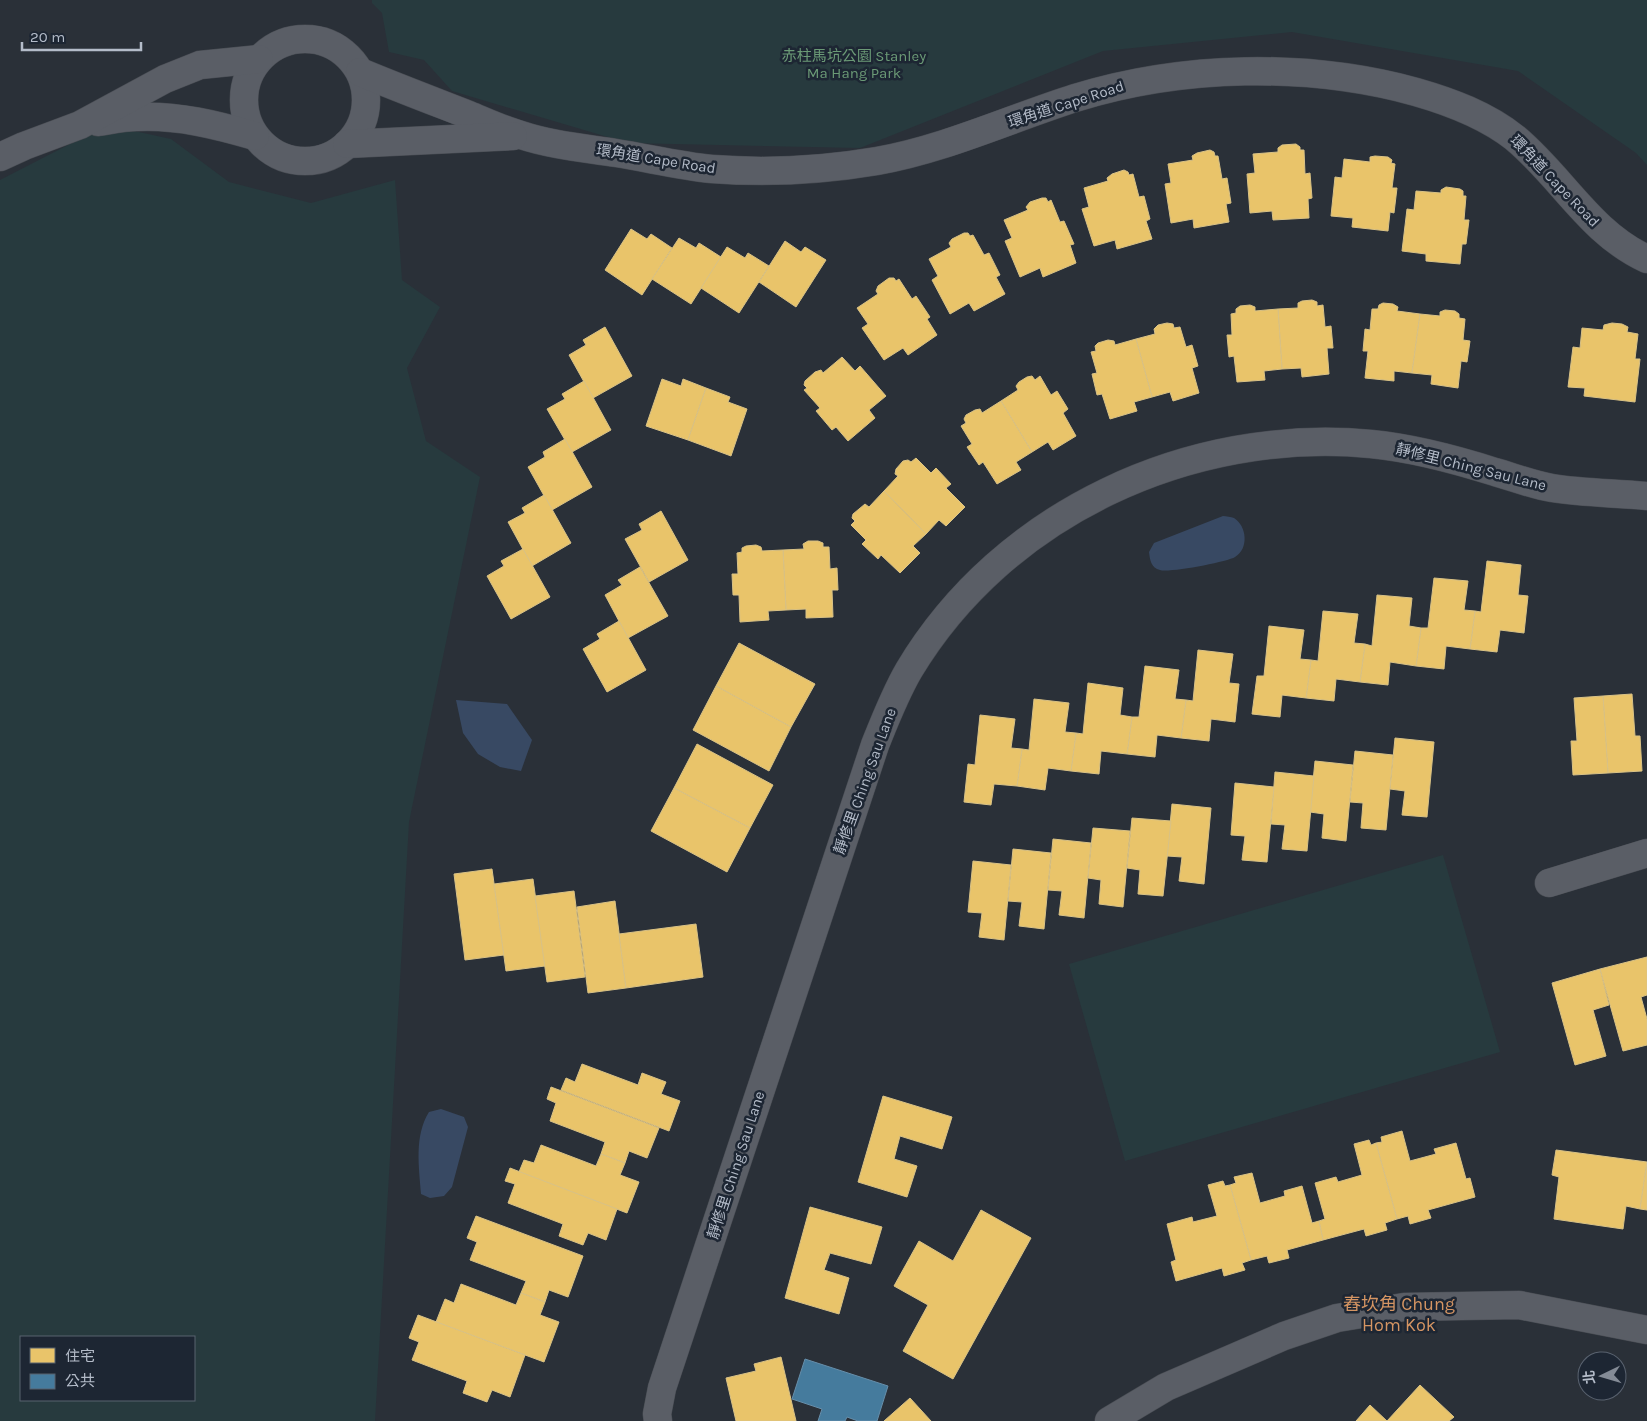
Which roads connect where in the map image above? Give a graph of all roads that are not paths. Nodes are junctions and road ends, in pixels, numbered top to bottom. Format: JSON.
{"nodes":[{"id":1,"x":259,"y":59,"type":"junction"},
{"id":2,"x":360,"y":72,"type":"junction"},
{"id":3,"x":80,"y":125,"type":"junction"},
{"id":4,"x":255,"y":136,"type":"junction"},
{"id":5,"x":522,"y":136,"type":"junction"},
{"id":6,"x":347,"y":144,"type":"junction"},
{"id":7,"x":0,"y":158,"type":"edge"},
{"id":8,"x":1647,"y":259,"type":"edge"},
{"id":9,"x":1647,"y":496,"type":"edge"},
{"id":10,"x":1647,"y":853,"type":"edge"},
{"id":11,"x":1549,"y":884,"type":"dead end"},
{"id":12,"x":1647,"y":1330,"type":"edge"},
{"id":13,"x":658,"y":1421,"type":"edge"},
{"id":14,"x":1109,"y":1421,"type":"edge"}],
"edges":[{"from":1,"to":2,"type":"street","name":"環角道 Cape Road"},
{"from":1,"to":3,"type":"street","name":"環角道 Cape Road"},
{"from":1,"to":4,"type":"street","name":"環角道 Cape Road"},
{"from":2,"to":5,"type":"street","name":"環角道 Cape Road"},
{"from":2,"to":6,"type":"street","name":"環角道 Cape Road"},
{"from":3,"to":4,"type":"street","name":"環角道 Cape Road"},
{"from":3,"to":7,"type":"street","name":"環角道 Cape Road"},
{"from":4,"to":6,"type":"street","name":"環角道 Cape Road"},
{"from":5,"to":6,"type":"street","name":"環角道 Cape Road"},
{"from":5,"to":8,"type":"street","name":"環角道 Cape Road"},
{"from":9,"to":13,"type":"street","name":"靜修里 Ching Sau Lane"},
{"from":10,"to":11,"type":"street"},
{"from":12,"to":14,"type":"street"}]}
